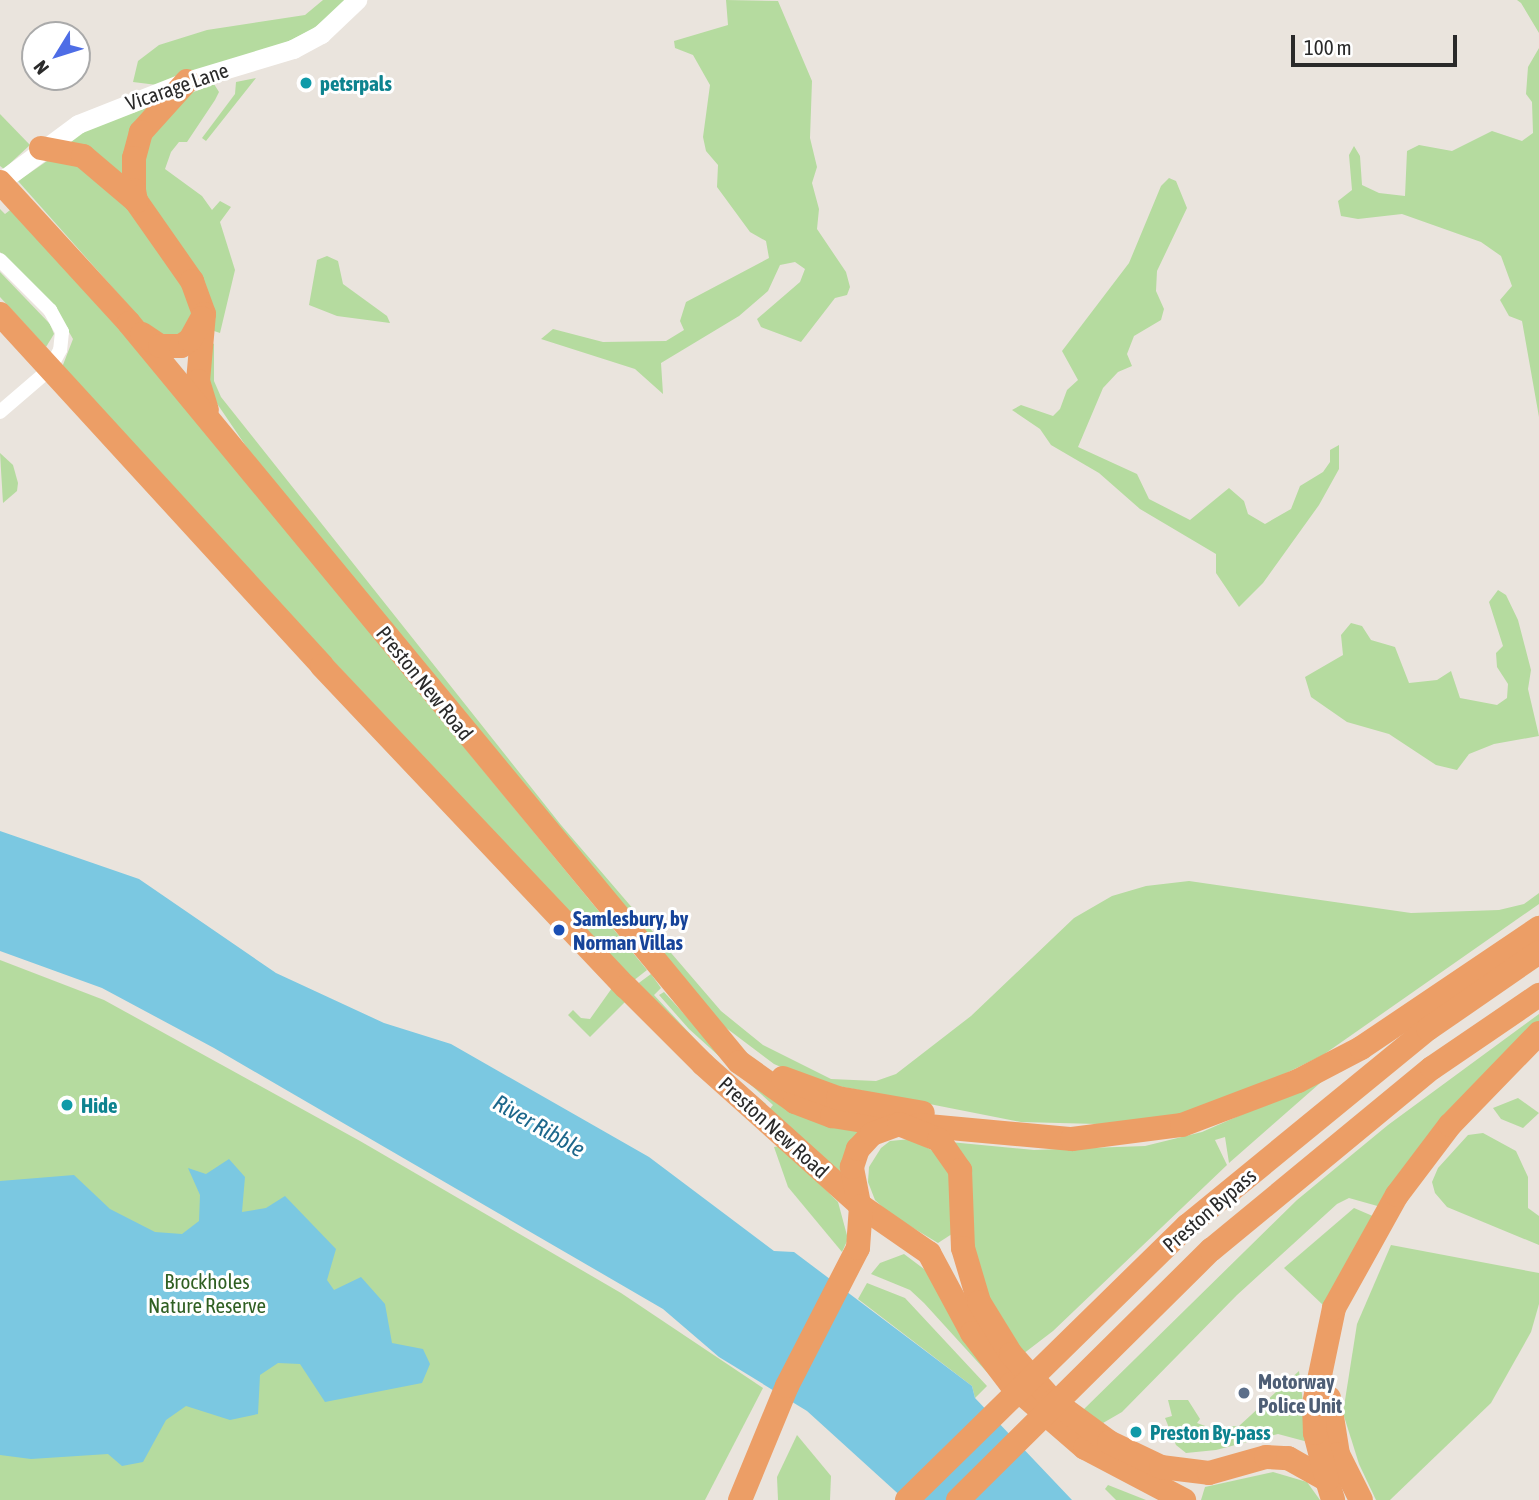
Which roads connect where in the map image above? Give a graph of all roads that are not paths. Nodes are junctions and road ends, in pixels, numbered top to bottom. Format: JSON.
{"nodes":[{"id":1,"x":357,"y":0,"type":"edge"},
{"id":2,"x":187,"y":80,"type":"junction"},
{"id":3,"x":41,"y":148,"type":"junction"},
{"id":4,"x":4,"y":186,"type":"edge"},
{"id":5,"x":136,"y":201,"type":"junction"},
{"id":6,"x":0,"y":260,"type":"edge"},
{"id":7,"x":0,"y":314,"type":"edge"},
{"id":8,"x":204,"y":314,"type":"junction"},
{"id":9,"x":129,"y":323,"type":"junction"},
{"id":10,"x":50,"y":369,"type":"junction"},
{"id":11,"x":0,"y":412,"type":"edge"},
{"id":12,"x":227,"y":442,"type":"junction"},
{"id":13,"x":1539,"y":928,"type":"edge"},
{"id":14,"x":1539,"y":952,"type":"edge"},
{"id":15,"x":1539,"y":995,"type":"edge"},
{"id":16,"x":709,"y":1029,"type":"junction"},
{"id":17,"x":1539,"y":1033,"type":"edge"},
{"id":18,"x":894,"y":1125,"type":"junction"},
{"id":19,"x":1030,"y":1137,"type":"junction"},
{"id":20,"x":860,"y":1205,"type":"junction"},
{"id":21,"x":1355,"y":1268,"type":"junction"},
{"id":22,"x":1333,"y":1491,"type":"edge"},
{"id":23,"x":740,"y":1500,"type":"edge"},
{"id":24,"x":907,"y":1500,"type":"edge"},
{"id":25,"x":958,"y":1500,"type":"edge"},
{"id":26,"x":1184,"y":1500,"type":"edge"},
{"id":27,"x":1361,"y":1500,"type":"edge"}],
"edges":[{"from":1,"to":2,"type":"street","name":"Vicarage Lane"},
{"from":2,"to":3,"type":"street","name":"Vicarage Lane"},
{"from":2,"to":5,"type":"highway"},
{"from":3,"to":4,"type":"street","name":"Vicarage Lane"},
{"from":3,"to":5,"type":"highway"},
{"from":4,"to":9,"type":"highway","name":"Preston New Road"},
{"from":5,"to":8,"type":"highway"},
{"from":6,"to":10,"type":"street"},
{"from":7,"to":10,"type":"highway","name":"Preston New Road"},
{"from":8,"to":9,"type":"highway"},
{"from":8,"to":12,"type":"highway"},
{"from":9,"to":12,"type":"highway","name":"Preston New Road"},
{"from":10,"to":11,"type":"street"},
{"from":10,"to":20,"type":"highway","name":"Preston New Road"},
{"from":12,"to":16,"type":"highway","name":"Preston New Road"},
{"from":13,"to":19,"type":"highway"},
{"from":14,"to":24,"type":"highway","name":"Preston Bypass"},
{"from":15,"to":25,"type":"highway","name":"Preston Bypass"},
{"from":16,"to":18,"type":"highway","name":"Preston New Road"},
{"from":16,"to":19,"type":"highway"},
{"from":17,"to":21,"type":"highway"},
{"from":18,"to":19,"type":"highway"},
{"from":18,"to":20,"type":"highway"},
{"from":18,"to":22,"type":"highway"},
{"from":20,"to":23,"type":"highway"},
{"from":20,"to":26,"type":"highway","name":"Preston New Road"},
{"from":21,"to":22,"type":"highway"},
{"from":21,"to":27,"type":"highway"}]}
